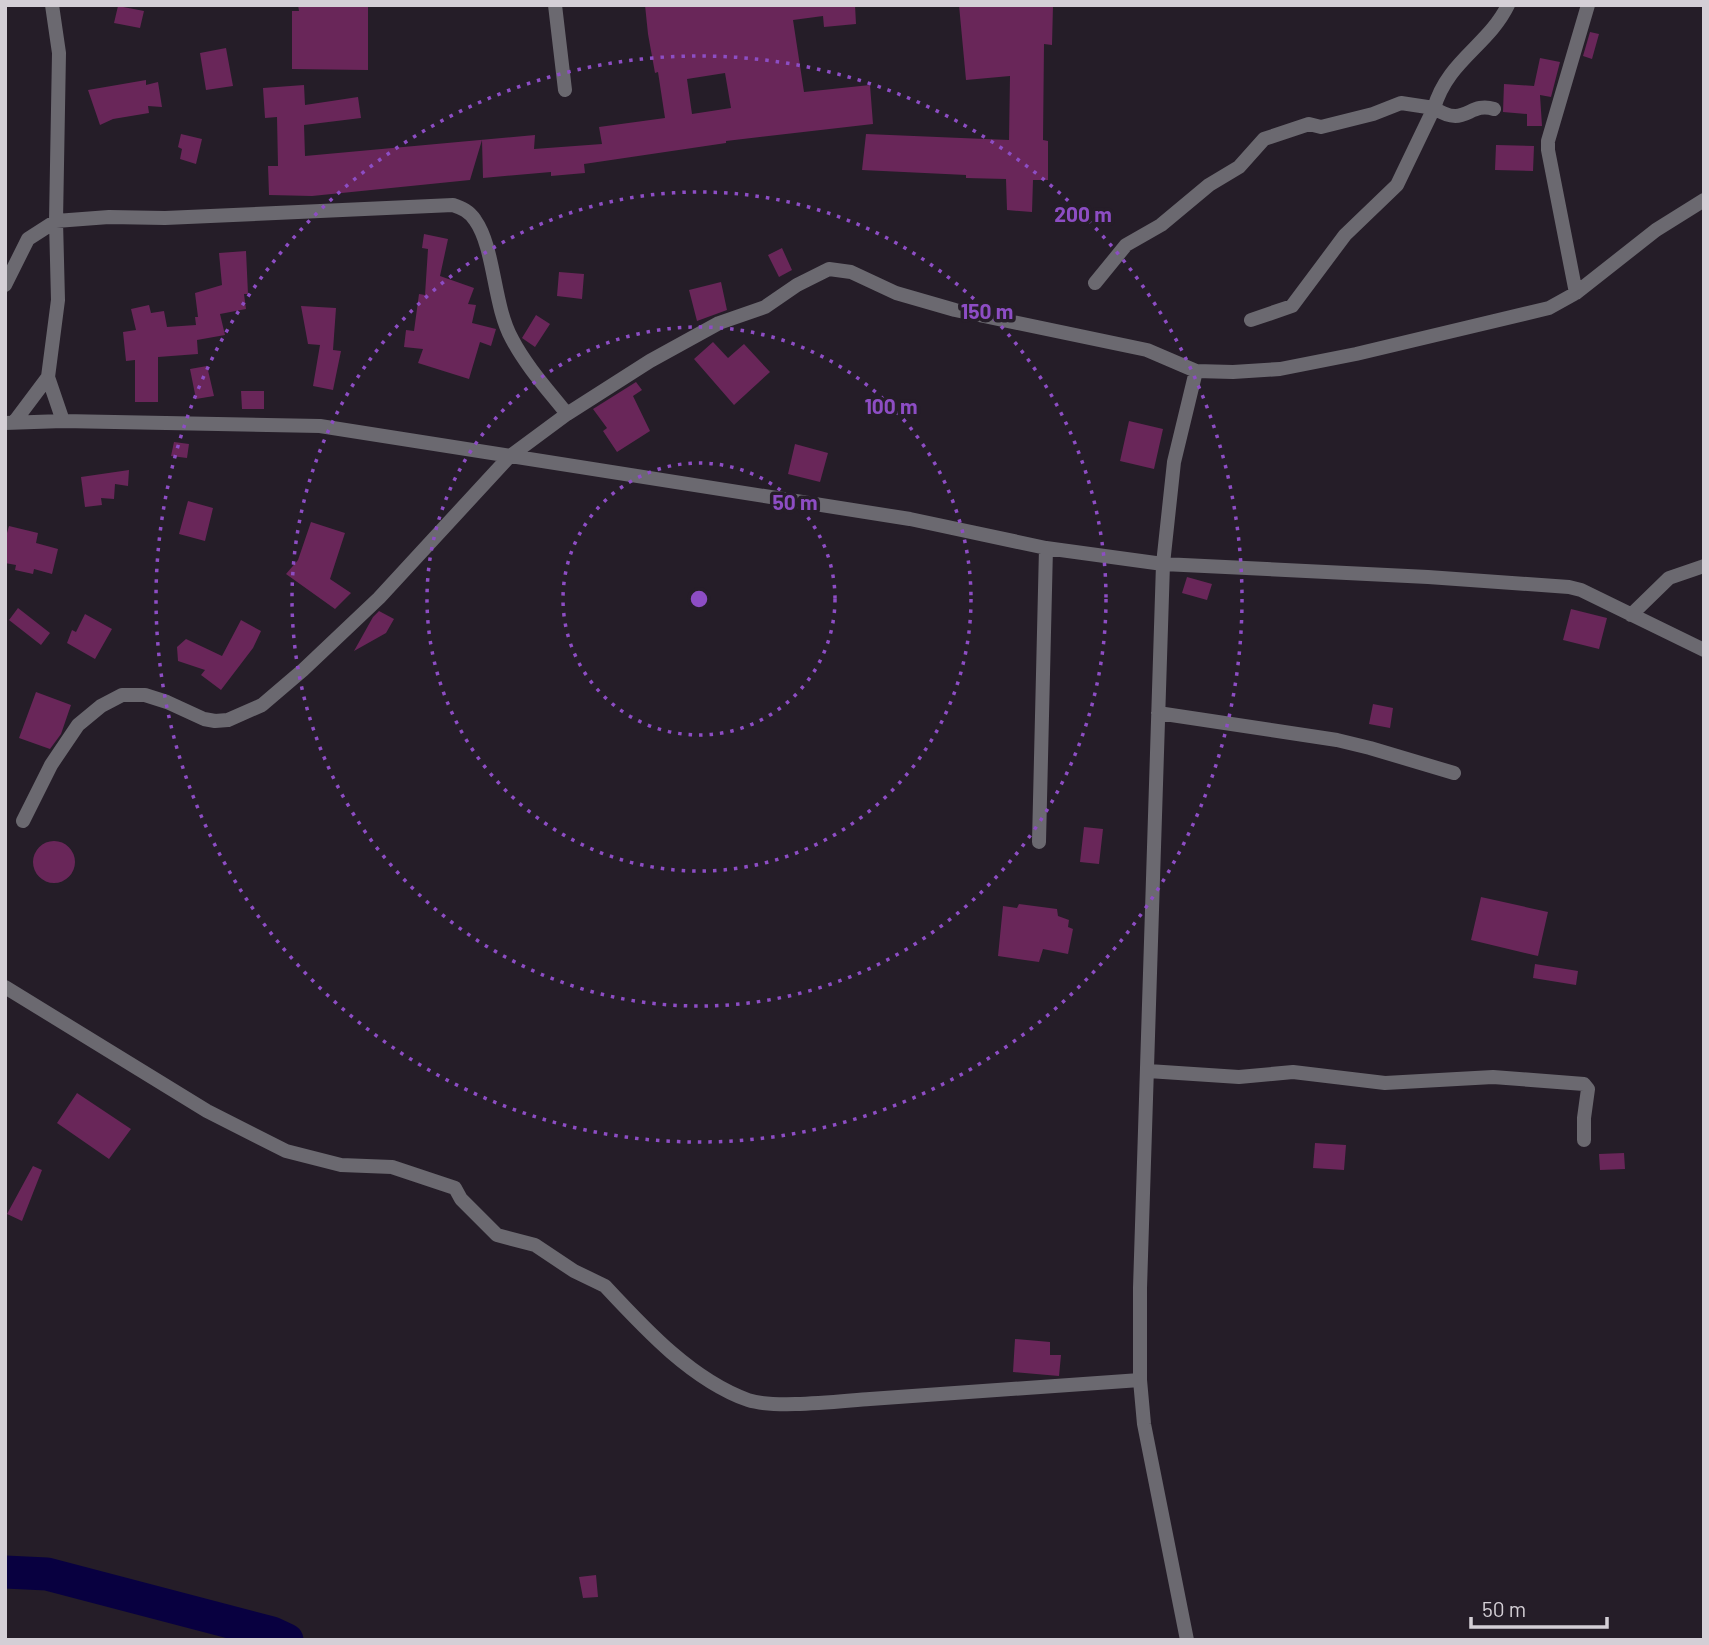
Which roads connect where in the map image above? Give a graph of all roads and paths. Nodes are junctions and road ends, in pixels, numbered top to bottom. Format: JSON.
{"nodes":[{"id":1,"x":51,"y":5,"type":"edge"},
{"id":2,"x":555,"y":5,"type":"edge"},
{"id":3,"x":1508,"y":5,"type":"edge"},
{"id":4,"x":1588,"y":5,"type":"edge"},
{"id":5,"x":565,"y":90,"type":"dead end"},
{"id":6,"x":1434,"y":108,"type":"junction"},
{"id":7,"x":1494,"y":109,"type":"dead end"},
{"id":8,"x":1704,"y":200,"type":"edge"},
{"id":9,"x":56,"y":221,"type":"junction"},
{"id":10,"x":1095,"y":283,"type":"dead end"},
{"id":11,"x":5,"y":285,"type":"edge"},
{"id":12,"x":1576,"y":293,"type":"junction"},
{"id":13,"x":1251,"y":320,"type":"dead end"},
{"id":14,"x":1196,"y":371,"type":"junction"},
{"id":15,"x":48,"y":377,"type":"junction"},
{"id":16,"x":567,"y":414,"type":"junction"},
{"id":17,"x":63,"y":421,"type":"junction"},
{"id":18,"x":10,"y":422,"type":"edge"},
{"id":19,"x":509,"y":457,"type":"junction"},
{"id":20,"x":1046,"y":548,"type":"junction"},
{"id":21,"x":1163,"y":565,"type":"junction"},
{"id":22,"x":1704,"y":566,"type":"edge"},
{"id":23,"x":1631,"y":615,"type":"junction"},
{"id":24,"x":1704,"y":650,"type":"edge"},
{"id":25,"x":1158,"y":713,"type":"junction"},
{"id":26,"x":1454,"y":773,"type":"dead end"},
{"id":27,"x":23,"y":821,"type":"dead end"},
{"id":28,"x":1039,"y":842,"type":"dead end"},
{"id":29,"x":5,"y":987,"type":"edge"},
{"id":30,"x":1148,"y":1071,"type":"junction"},
{"id":31,"x":1584,"y":1140,"type":"dead end"},
{"id":32,"x":1139,"y":1380,"type":"junction"},
{"id":33,"x":1187,"y":1640,"type":"edge"}],
"edges":[{"from":1,"to":9,"type":"street"},
{"from":2,"to":5,"type":"street"},
{"from":3,"to":6,"type":"street"},
{"from":4,"to":12,"type":"street"},
{"from":6,"to":7,"type":"street"},
{"from":6,"to":10,"type":"street"},
{"from":6,"to":13,"type":"street"},
{"from":8,"to":12,"type":"street"},
{"from":9,"to":11,"type":"street"},
{"from":9,"to":15,"type":"street"},
{"from":9,"to":16,"type":"street"},
{"from":12,"to":14,"type":"street"},
{"from":14,"to":16,"type":"street"},
{"from":14,"to":21,"type":"street"},
{"from":15,"to":17,"type":"street"},
{"from":15,"to":18,"type":"street"},
{"from":16,"to":19,"type":"street"},
{"from":17,"to":18,"type":"street"},
{"from":17,"to":19,"type":"street"},
{"from":19,"to":20,"type":"street"},
{"from":19,"to":27,"type":"street"},
{"from":20,"to":21,"type":"street"},
{"from":20,"to":28,"type":"street"},
{"from":21,"to":23,"type":"street"},
{"from":21,"to":25,"type":"street"},
{"from":22,"to":23,"type":"street"},
{"from":23,"to":24,"type":"street"},
{"from":25,"to":26,"type":"street"},
{"from":25,"to":30,"type":"street"},
{"from":29,"to":32,"type":"street"},
{"from":30,"to":31,"type":"street"},
{"from":30,"to":32,"type":"street"},
{"from":32,"to":33,"type":"street"}]}
